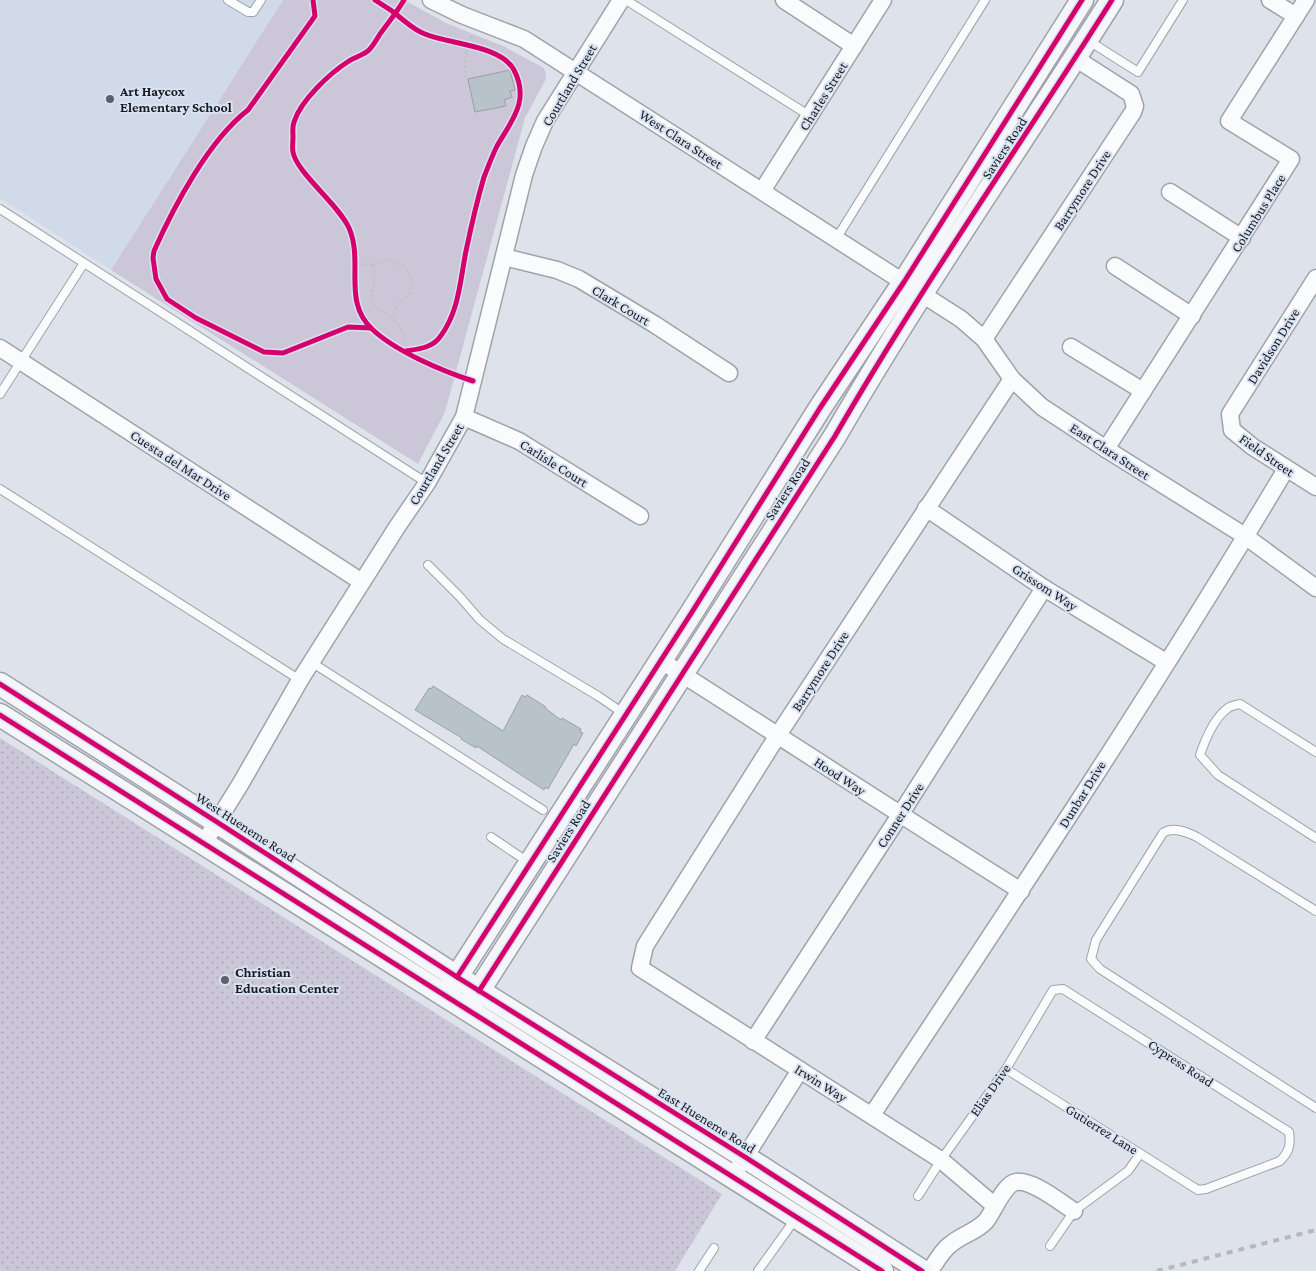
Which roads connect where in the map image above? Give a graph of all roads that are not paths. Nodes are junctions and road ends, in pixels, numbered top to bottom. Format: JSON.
{"nodes":[{"id":1,"x":228,"y":0,"type":"edge"},
{"id":2,"x":261,"y":0,"type":"edge"},
{"id":3,"x":431,"y":0,"type":"edge"},
{"id":4,"x":621,"y":0,"type":"edge"},
{"id":5,"x":626,"y":0,"type":"edge"},
{"id":6,"x":784,"y":0,"type":"edge"},
{"id":7,"x":883,"y":0,"type":"edge"},
{"id":8,"x":986,"y":0,"type":"edge"},
{"id":9,"x":1082,"y":0,"type":"edge"},
{"id":10,"x":1112,"y":0,"type":"edge"},
{"id":11,"x":1183,"y":0,"type":"edge"},
{"id":12,"x":1270,"y":0,"type":"edge"},
{"id":13,"x":1306,"y":0,"type":"edge"},
{"id":14,"x":1296,"y":16,"type":"junction"},
{"id":15,"x":854,"y":46,"type":"junction"},
{"id":16,"x":1081,"y":49,"type":"junction"},
{"id":17,"x":576,"y":71,"type":"junction"},
{"id":18,"x":810,"y":116,"type":"junction"},
{"id":19,"x":762,"y":191,"type":"junction"},
{"id":20,"x":1170,"y":192,"type":"dead end"},
{"id":21,"x":0,"y":209,"type":"edge"},
{"id":22,"x":1242,"y":238,"type":"junction"},
{"id":23,"x":836,"y":239,"type":"junction"},
{"id":24,"x":504,"y":257,"type":"junction"},
{"id":25,"x":84,"y":263,"type":"junction"},
{"id":26,"x":1115,"y":266,"type":"dead end"},
{"id":27,"x":1316,"y":278,"type":"edge"},
{"id":28,"x":904,"y":282,"type":"junction"},
{"id":29,"x":923,"y":294,"type":"junction"},
{"id":30,"x":1192,"y":316,"type":"junction"},
{"id":31,"x":984,"y":339,"type":"junction"},
{"id":32,"x":1072,"y":346,"type":"dead end"},
{"id":33,"x":0,"y":348,"type":"edge"},
{"id":34,"x":21,"y":361,"type":"junction"},
{"id":35,"x":729,"y":373,"type":"dead end"},
{"id":36,"x":1012,"y":379,"type":"junction"},
{"id":37,"x":1143,"y":391,"type":"junction"},
{"id":38,"x":0,"y":394,"type":"edge"},
{"id":39,"x":1230,"y":414,"type":"joint"},
{"id":40,"x":464,"y":416,"type":"junction"},
{"id":41,"x":1106,"y":449,"type":"junction"},
{"id":42,"x":1286,"y":469,"type":"junction"},
{"id":43,"x":427,"y":483,"type":"junction"},
{"id":44,"x":1316,"y":487,"type":"edge"},
{"id":45,"x":0,"y":489,"type":"edge"},
{"id":46,"x":926,"y":508,"type":"junction"},
{"id":47,"x":640,"y":516,"type":"dead end"},
{"id":48,"x":1245,"y":536,"type":"junction"},
{"id":49,"x":428,"y":565,"type":"dead end"},
{"id":50,"x":362,"y":582,"type":"junction"},
{"id":51,"x":1044,"y":588,"type":"junction"},
{"id":52,"x":1316,"y":588,"type":"edge"},
{"id":53,"x":660,"y":660,"type":"junction"},
{"id":54,"x":311,"y":662,"type":"junction"},
{"id":55,"x":1166,"y":662,"type":"junction"},
{"id":56,"x":681,"y":674,"type":"junction"},
{"id":57,"x":300,"y":680,"type":"junction"},
{"id":58,"x":0,"y":684,"type":"edge"},
{"id":59,"x":0,"y":714,"type":"edge"},
{"id":60,"x":625,"y":714,"type":"junction"},
{"id":61,"x":778,"y":735,"type":"junction"},
{"id":62,"x":1316,"y":752,"type":"edge"},
{"id":63,"x":543,"y":810,"type":"dead end"},
{"id":64,"x":900,"y":815,"type":"junction"},
{"id":65,"x":217,"y":822,"type":"junction"},
{"id":66,"x":491,"y":837,"type":"dead end"},
{"id":67,"x":1316,"y":838,"type":"edge"},
{"id":68,"x":204,"y":843,"type":"junction"},
{"id":69,"x":530,"y":863,"type":"junction"},
{"id":70,"x":1021,"y":891,"type":"junction"},
{"id":71,"x":1316,"y":911,"type":"edge"},
{"id":72,"x":640,"y":968,"type":"joint"},
{"id":73,"x":451,"y":986,"type":"junction"},
{"id":74,"x":1063,"y":988,"type":"joint"},
{"id":75,"x":479,"y":991,"type":"junction"},
{"id":76,"x":467,"y":1010,"type":"junction"},
{"id":77,"x":753,"y":1041,"type":"junction"},
{"id":78,"x":1006,"y":1069,"type":"junction"},
{"id":79,"x":800,"y":1070,"type":"junction"},
{"id":80,"x":1316,"y":1108,"type":"edge"},
{"id":81,"x":872,"y":1115,"type":"junction"},
{"id":82,"x":1140,"y":1154,"type":"junction"},
{"id":83,"x":942,"y":1160,"type":"junction"},
{"id":84,"x":739,"y":1166,"type":"junction"},
{"id":85,"x":1198,"y":1190,"type":"joint"},
{"id":86,"x":918,"y":1196,"type":"dead end"},
{"id":87,"x":995,"y":1206,"type":"junction"},
{"id":88,"x":1074,"y":1211,"type":"junction"},
{"id":89,"x":797,"y":1216,"type":"junction"},
{"id":90,"x":1050,"y":1246,"type":"dead end"},
{"id":91,"x":714,"y":1248,"type":"dead end"},
{"id":92,"x":861,"y":1257,"type":"junction"},
{"id":93,"x":699,"y":1271,"type":"edge"},
{"id":94,"x":758,"y":1271,"type":"edge"},
{"id":95,"x":882,"y":1271,"type":"edge"},
{"id":96,"x":900,"y":1271,"type":"edge"},
{"id":97,"x":922,"y":1271,"type":"edge"},
{"id":98,"x":930,"y":1271,"type":"edge"}],
"edges":[{"from":1,"to":2,"type":"lane"},
{"from":3,"to":17,"type":"street","name":"West Clara Street"},
{"from":4,"to":17,"type":"street","name":"Courtland Street"},
{"from":5,"to":18,"type":"lane"},
{"from":6,"to":15,"type":"street"},
{"from":7,"to":15,"type":"street","name":"Charles Street"},
{"from":8,"to":23,"type":"lane"},
{"from":9,"to":28,"type":"main road","name":"Saviers Road"},
{"from":10,"to":16,"type":"main road","name":"Saviers Road"},
{"from":11,"to":16,"type":"lane"},
{"from":12,"to":14,"type":"street"},
{"from":13,"to":14,"type":"street","name":"Columbus Place"},
{"from":14,"to":22,"type":"street","name":"Columbus Place"},
{"from":15,"to":18,"type":"street","name":"Charles Street"},
{"from":16,"to":29,"type":"main road","name":"Saviers Road"},
{"from":16,"to":31,"type":"street","name":"Barrymore Drive"},
{"from":17,"to":19,"type":"street","name":"West Clara Street"},
{"from":17,"to":24,"type":"street","name":"Courtland Street"},
{"from":18,"to":19,"type":"street","name":"Charles Street"},
{"from":19,"to":23,"type":"street","name":"West Clara Street"},
{"from":20,"to":22,"type":"street"},
{"from":21,"to":25,"type":"lane"},
{"from":22,"to":30,"type":"street","name":"Columbus Place"},
{"from":23,"to":28,"type":"street","name":"West Clara Street"},
{"from":24,"to":35,"type":"street","name":"Clark Court"},
{"from":24,"to":40,"type":"street","name":"Courtland Street"},
{"from":25,"to":34,"type":"lane"},
{"from":25,"to":43,"type":"lane"},
{"from":26,"to":30,"type":"street"},
{"from":27,"to":39,"type":"street","name":"Davidson Drive"},
{"from":28,"to":29,"type":"street","name":"West Clara Street"},
{"from":28,"to":53,"type":"main road","name":"Saviers Road"},
{"from":29,"to":31,"type":"street","name":"East Clara Street"},
{"from":29,"to":56,"type":"main road","name":"Saviers Road"},
{"from":30,"to":37,"type":"street","name":"Columbus Place"},
{"from":31,"to":36,"type":"street","name":"East Clara Street"},
{"from":32,"to":37,"type":"street"},
{"from":33,"to":34,"type":"street","name":"Cuesta del Mar Drive"},
{"from":34,"to":38,"type":"lane"},
{"from":34,"to":50,"type":"street","name":"Cuesta del Mar Drive"},
{"from":36,"to":41,"type":"street","name":"East Clara Street"},
{"from":36,"to":46,"type":"street","name":"Barrymore Drive"},
{"from":37,"to":41,"type":"street","name":"Columbus Place"},
{"from":39,"to":42,"type":"street","name":"Field Street"},
{"from":40,"to":43,"type":"street","name":"Courtland Street"},
{"from":40,"to":47,"type":"street","name":"Carlisle Court"},
{"from":41,"to":48,"type":"street","name":"East Clara Street"},
{"from":42,"to":44,"type":"street","name":"Field Street"},
{"from":42,"to":48,"type":"street","name":"Dunbar Drive"},
{"from":43,"to":50,"type":"street","name":"Courtland Street"},
{"from":45,"to":57,"type":"lane"},
{"from":46,"to":51,"type":"street","name":"Grissom Way"},
{"from":46,"to":61,"type":"street","name":"Barrymore Drive"},
{"from":48,"to":52,"type":"street","name":"East Clara Street"},
{"from":48,"to":55,"type":"street","name":"Dunbar Drive"},
{"from":49,"to":60,"type":"lane"},
{"from":50,"to":54,"type":"street","name":"Courtland Street"},
{"from":51,"to":55,"type":"street","name":"Grissom Way"},
{"from":51,"to":64,"type":"street","name":"Conner Drive"},
{"from":53,"to":56,"type":"street","name":"Hood Way"},
{"from":53,"to":60,"type":"main road","name":"Saviers Road"},
{"from":54,"to":57,"type":"street","name":"Courtland Street"},
{"from":54,"to":63,"type":"lane"},
{"from":55,"to":70,"type":"street","name":"Dunbar Drive"},
{"from":56,"to":61,"type":"street","name":"Hood Way"},
{"from":56,"to":75,"type":"main road","name":"Saviers Road"},
{"from":57,"to":65,"type":"street","name":"Courtland Street"},
{"from":58,"to":65,"type":"main road","name":"West Hueneme Road"},
{"from":59,"to":68,"type":"main road","name":"West Hueneme Road"},
{"from":60,"to":69,"type":"main road","name":"Saviers Road"},
{"from":61,"to":64,"type":"street","name":"Hood Way"},
{"from":61,"to":72,"type":"street","name":"Barrymore Drive"},
{"from":62,"to":67,"type":"lane"},
{"from":64,"to":70,"type":"street","name":"Hood Way"},
{"from":64,"to":77,"type":"street","name":"Conner Drive"},
{"from":65,"to":68,"type":"street","name":"Courtland Street"},
{"from":65,"to":73,"type":"main road","name":"West Hueneme Road"},
{"from":66,"to":69,"type":"lane"},
{"from":68,"to":73,"type":"main road","name":"West Hueneme Road"},
{"from":69,"to":73,"type":"main road","name":"Saviers Road"},
{"from":70,"to":81,"type":"street","name":"Dunbar Drive"},
{"from":71,"to":80,"type":"lane"},
{"from":72,"to":77,"type":"street","name":"Irwin Way"},
{"from":73,"to":75,"type":"main road","name":"West Hueneme Road"},
{"from":73,"to":76,"type":"main road","name":"West Hueneme Road"},
{"from":74,"to":78,"type":"lane","name":"Elias Drive"},
{"from":74,"to":85,"type":"lane","name":"Cypress Road"},
{"from":75,"to":76,"type":"main road","name":"Saviers Road"},
{"from":75,"to":84,"type":"main road","name":"East Hueneme Road"},
{"from":76,"to":84,"type":"main road","name":"East Hueneme Road"},
{"from":77,"to":79,"type":"street","name":"Irwin Way"},
{"from":78,"to":82,"type":"lane","name":"Gutierrez Lane"},
{"from":78,"to":83,"type":"lane","name":"Elias Drive"},
{"from":79,"to":81,"type":"street","name":"Irwin Way"},
{"from":79,"to":84,"type":"street"},
{"from":81,"to":83,"type":"street","name":"Irwin Way"},
{"from":82,"to":85,"type":"lane","name":"Gutierrez Lane"},
{"from":82,"to":88,"type":"lane"},
{"from":83,"to":86,"type":"lane","name":"Elias Drive"},
{"from":83,"to":87,"type":"street","name":"Irwin Way"},
{"from":84,"to":89,"type":"main road","name":"East Hueneme Road"},
{"from":84,"to":97,"type":"main road","name":"East Hueneme Road"},
{"from":87,"to":88,"type":"street"},
{"from":87,"to":98,"type":"street"},
{"from":88,"to":90,"type":"lane"},
{"from":89,"to":92,"type":"main road","name":"East Hueneme Road"},
{"from":89,"to":94,"type":"lane"},
{"from":91,"to":93,"type":"lane"},
{"from":92,"to":95,"type":"main road","name":"East Hueneme Road"},
{"from":92,"to":96,"type":"main road"}]}
